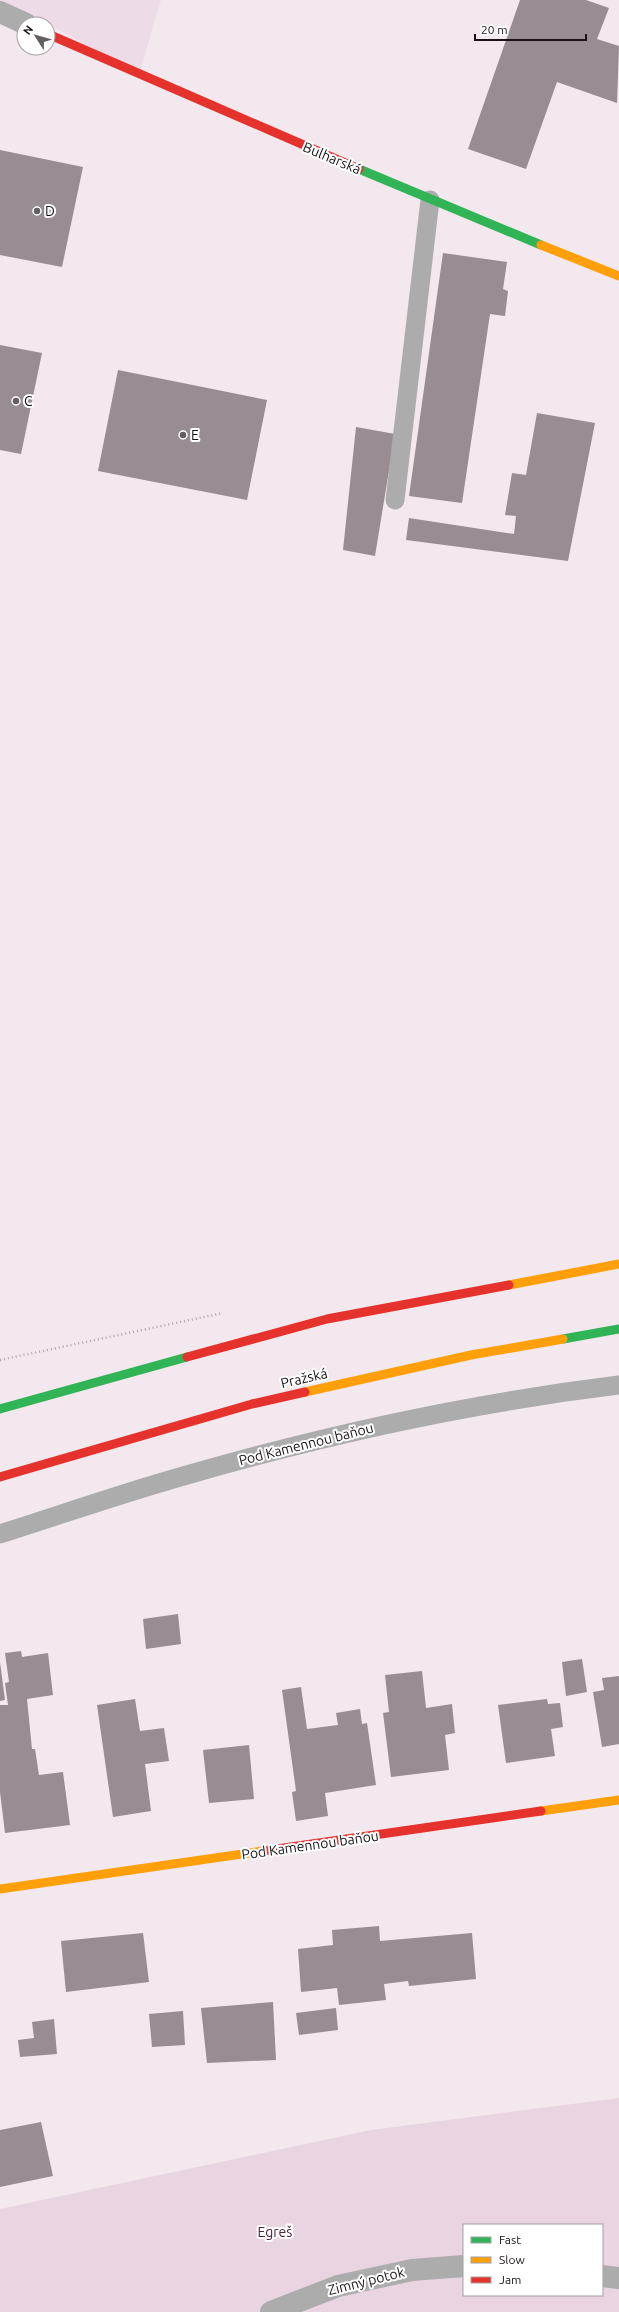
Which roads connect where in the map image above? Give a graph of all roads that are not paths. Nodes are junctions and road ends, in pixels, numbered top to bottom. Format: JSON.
{"nodes":[{"id":1,"x":0,"y":12,"type":"edge"},
{"id":2,"x":16,"y":19,"type":"edge"},
{"id":3,"x":56,"y":37,"type":"edge"},
{"id":4,"x":430,"y":200,"type":"junction"},
{"id":5,"x":619,"y":276,"type":"edge"},
{"id":6,"x":395,"y":500,"type":"dead end"},
{"id":7,"x":619,"y":1264,"type":"edge"},
{"id":8,"x":619,"y":1329,"type":"edge"},
{"id":9,"x":619,"y":1385,"type":"edge"},
{"id":10,"x":0,"y":1409,"type":"edge"},
{"id":11,"x":0,"y":1477,"type":"edge"},
{"id":12,"x":0,"y":1534,"type":"edge"},
{"id":13,"x":619,"y":1800,"type":"edge"},
{"id":14,"x":0,"y":1889,"type":"edge"},
{"id":15,"x":463,"y":2266,"type":"edge"},
{"id":16,"x":603,"y":2276,"type":"edge"},
{"id":17,"x":619,"y":2278,"type":"edge"},
{"id":18,"x":271,"y":2312,"type":"edge"}],
"edges":[{"from":1,"to":2,"type":"street"},
{"from":3,"to":4,"type":"main road","name":"Bulharská"},
{"from":4,"to":5,"type":"main road","name":"Bulharská"},
{"from":4,"to":6,"type":"lane"},
{"from":7,"to":10,"type":"main road"},
{"from":8,"to":11,"type":"main road","name":"Pražská"},
{"from":9,"to":12,"type":"lane","name":"Pod Kamennou baňou"},
{"from":13,"to":14,"type":"main road","name":"Pod Kamennou baňou"},
{"from":15,"to":18,"type":"street","name":"Zimný potok"},
{"from":16,"to":17,"type":"street"}]}
